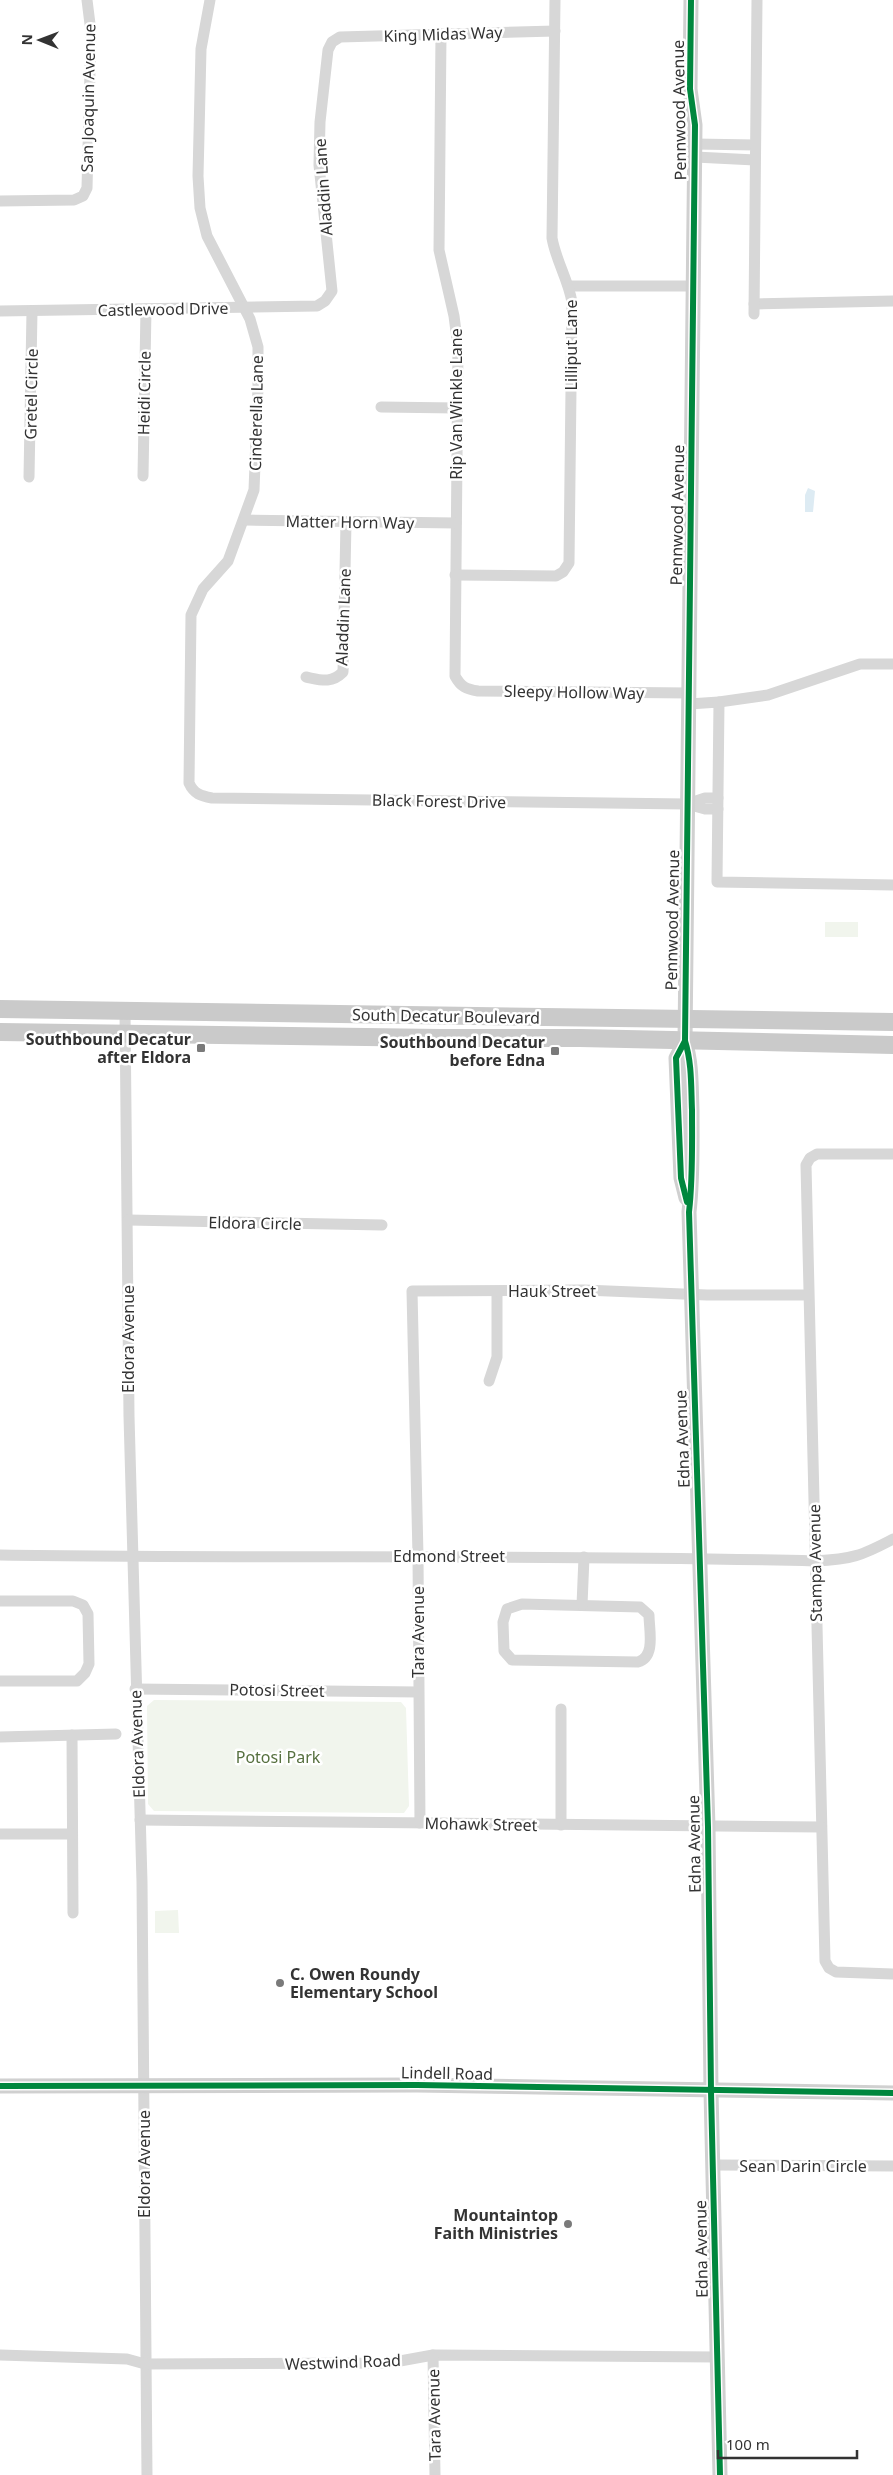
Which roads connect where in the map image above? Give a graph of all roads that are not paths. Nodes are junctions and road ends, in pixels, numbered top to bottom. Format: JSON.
{"nodes":[{"id":1,"x":87,"y":0,"type":"edge"},
{"id":2,"x":210,"y":0,"type":"edge"},
{"id":3,"x":555,"y":0,"type":"edge"},
{"id":4,"x":691,"y":0,"type":"edge"},
{"id":5,"x":701,"y":0,"type":"edge"},
{"id":6,"x":757,"y":0,"type":"edge"},
{"id":7,"x":555,"y":31,"type":"junction"},
{"id":8,"x":441,"y":34,"type":"junction"},
{"id":9,"x":332,"y":42,"type":"joint"},
{"id":10,"x":695,"y":125,"type":"junction"},
{"id":11,"x":756,"y":145,"type":"junction"},
{"id":12,"x":695,"y":151,"type":"junction"},
{"id":13,"x":755,"y":160,"type":"junction"},
{"id":14,"x":0,"y":201,"type":"edge"},
{"id":15,"x":569,"y":286,"type":"junction"},
{"id":16,"x":693,"y":286,"type":"junction"},
{"id":17,"x":325,"y":300,"type":"joint"},
{"id":18,"x":893,"y":300,"type":"edge"},
{"id":19,"x":244,"y":308,"type":"junction"},
{"id":20,"x":146,"y":309,"type":"junction"},
{"id":21,"x":32,"y":310,"type":"junction"},
{"id":22,"x":0,"y":311,"type":"edge"},
{"id":23,"x":381,"y":407,"type":"dead end"},
{"id":24,"x":457,"y":408,"type":"junction"},
{"id":25,"x":142,"y":476,"type":"dead end"},
{"id":26,"x":29,"y":477,"type":"dead end"},
{"id":27,"x":245,"y":520,"type":"junction"},
{"id":28,"x":346,"y":522,"type":"junction"},
{"id":29,"x":456,"y":523,"type":"junction"},
{"id":30,"x":455,"y":575,"type":"junction"},
{"id":31,"x":893,"y":664,"type":"edge"},
{"id":32,"x":306,"y":677,"type":"dead end"},
{"id":33,"x":460,"y":685,"type":"joint"},
{"id":34,"x":689,"y":699,"type":"junction"},
{"id":35,"x":719,"y":702,"type":"junction"},
{"id":36,"x":193,"y":791,"type":"joint"},
{"id":37,"x":718,"y":803,"type":"junction"},
{"id":38,"x":687,"y":804,"type":"junction"},
{"id":39,"x":893,"y":885,"type":"edge"},
{"id":40,"x":0,"y":1009,"type":"edge"},
{"id":41,"x":126,"y":1012,"type":"junction"},
{"id":42,"x":422,"y":1014,"type":"junction"},
{"id":43,"x":509,"y":1016,"type":"junction"},
{"id":44,"x":893,"y":1022,"type":"edge"},
{"id":45,"x":685,"y":1030,"type":"junction"},
{"id":46,"x":0,"y":1032,"type":"edge"},
{"id":47,"x":126,"y":1034,"type":"junction"},
{"id":48,"x":317,"y":1036,"type":"junction"},
{"id":49,"x":437,"y":1038,"type":"junction"},
{"id":50,"x":893,"y":1045,"type":"edge"},
{"id":51,"x":893,"y":1154,"type":"edge"},
{"id":52,"x":128,"y":1220,"type":"junction"},
{"id":53,"x":382,"y":1225,"type":"dead end"},
{"id":54,"x":412,"y":1291,"type":"joint"},
{"id":55,"x":497,"y":1292,"type":"junction"},
{"id":56,"x":691,"y":1294,"type":"junction"},
{"id":57,"x":808,"y":1295,"type":"junction"},
{"id":58,"x":489,"y":1381,"type":"dead end"},
{"id":59,"x":893,"y":1539,"type":"edge"},
{"id":60,"x":0,"y":1555,"type":"edge"},
{"id":61,"x":418,"y":1556,"type":"junction"},
{"id":62,"x":133,"y":1557,"type":"junction"},
{"id":63,"x":584,"y":1557,"type":"junction"},
{"id":64,"x":699,"y":1558,"type":"junction"},
{"id":65,"x":815,"y":1561,"type":"junction"},
{"id":66,"x":0,"y":1601,"type":"edge"},
{"id":67,"x":582,"y":1605,"type":"junction"},
{"id":68,"x":0,"y":1681,"type":"edge"},
{"id":69,"x":135,"y":1689,"type":"junction"},
{"id":70,"x":418,"y":1692,"type":"junction"},
{"id":71,"x":561,"y":1710,"type":"dead end"},
{"id":72,"x":116,"y":1734,"type":"dead end"},
{"id":73,"x":72,"y":1735,"type":"junction"},
{"id":74,"x":0,"y":1737,"type":"edge"},
{"id":75,"x":140,"y":1820,"type":"junction"},
{"id":76,"x":420,"y":1823,"type":"junction"},
{"id":77,"x":561,"y":1825,"type":"junction"},
{"id":78,"x":708,"y":1826,"type":"junction"},
{"id":79,"x":821,"y":1827,"type":"junction"},
{"id":80,"x":0,"y":1834,"type":"edge"},
{"id":81,"x":72,"y":1834,"type":"junction"},
{"id":82,"x":73,"y":1913,"type":"dead end"},
{"id":83,"x":893,"y":1974,"type":"edge"},
{"id":84,"x":0,"y":2086,"type":"edge"},
{"id":85,"x":144,"y":2086,"type":"junction"},
{"id":86,"x":711,"y":2091,"type":"junction"},
{"id":87,"x":893,"y":2094,"type":"edge"},
{"id":88,"x":713,"y":2166,"type":"junction"},
{"id":89,"x":893,"y":2166,"type":"edge"},
{"id":90,"x":0,"y":2354,"type":"edge"},
{"id":91,"x":433,"y":2355,"type":"junction"},
{"id":92,"x":717,"y":2357,"type":"junction"},
{"id":93,"x":145,"y":2364,"type":"junction"},
{"id":94,"x":147,"y":2475,"type":"edge"},
{"id":95,"x":435,"y":2475,"type":"edge"},
{"id":96,"x":720,"y":2475,"type":"edge"}],
"edges":[{"from":1,"to":14,"type":"street","name":"San Joaquin Avenue"},
{"from":2,"to":19,"type":"street","name":"Cinderella Lane"},
{"from":3,"to":7,"type":"street","name":"Lilliput Lane"},
{"from":4,"to":10,"type":"street","name":"Pennwood Avenue"},
{"from":5,"to":10,"type":"street","name":"Pennwood Avenue"},
{"from":6,"to":11,"type":"street"},
{"from":7,"to":8,"type":"street","name":"King Midas Way"},
{"from":7,"to":15,"type":"street","name":"Lilliput Lane"},
{"from":8,"to":9,"type":"street","name":"King Midas Way"},
{"from":8,"to":24,"type":"street","name":"Rip Van Winkle Lane"},
{"from":9,"to":17,"type":"street","name":"Aladdin Lane"},
{"from":10,"to":12,"type":"street","name":"Pennwood Avenue"},
{"from":11,"to":12,"type":"street"},
{"from":11,"to":13,"type":"street"},
{"from":12,"to":13,"type":"street"},
{"from":12,"to":16,"type":"street","name":"Pennwood Avenue"},
{"from":13,"to":18,"type":"street"},
{"from":15,"to":16,"type":"street"},
{"from":15,"to":30,"type":"street","name":"Lilliput Lane"},
{"from":16,"to":34,"type":"street","name":"Pennwood Avenue"},
{"from":17,"to":19,"type":"street","name":"Castlewood Drive"},
{"from":19,"to":20,"type":"street","name":"Castlewood Drive"},
{"from":19,"to":27,"type":"street","name":"Cinderella Lane"},
{"from":20,"to":21,"type":"street","name":"Castlewood Drive"},
{"from":20,"to":25,"type":"street","name":"Heidi Circle"},
{"from":21,"to":22,"type":"street","name":"Castlewood Drive"},
{"from":21,"to":26,"type":"street","name":"Gretel Circle"},
{"from":23,"to":24,"type":"street"},
{"from":24,"to":29,"type":"street","name":"Rip Van Winkle Lane"},
{"from":27,"to":28,"type":"street","name":"Matter Horn Way"},
{"from":27,"to":36,"type":"street","name":"Cinderella Lane"},
{"from":28,"to":29,"type":"street","name":"Matter Horn Way"},
{"from":28,"to":32,"type":"street","name":"Aladdin Lane"},
{"from":29,"to":30,"type":"street","name":"Rip Van Winkle Lane"},
{"from":30,"to":33,"type":"street","name":"Rip Van Winkle Lane"},
{"from":31,"to":35,"type":"street","name":"Sleepy Hollow Way"},
{"from":33,"to":34,"type":"street","name":"Sleepy Hollow Way"},
{"from":34,"to":35,"type":"street","name":"Sleepy Hollow Way"},
{"from":34,"to":38,"type":"street","name":"Pennwood Avenue"},
{"from":35,"to":37,"type":"street"},
{"from":36,"to":38,"type":"street","name":"Black Forest Drive"},
{"from":37,"to":38,"type":"street","name":"Black Forest Drive"},
{"from":37,"to":39,"type":"street"},
{"from":38,"to":45,"type":"street","name":"Pennwood Avenue"},
{"from":40,"to":41,"type":"main road","name":"South Decatur Boulevard"},
{"from":41,"to":42,"type":"main road","name":"South Decatur Boulevard"},
{"from":41,"to":47,"type":"street","name":"Eldora Avenue"},
{"from":42,"to":43,"type":"main road","name":"South Decatur Boulevard"},
{"from":42,"to":48,"type":"main road"},
{"from":43,"to":45,"type":"main road","name":"South Decatur Boulevard"},
{"from":43,"to":49,"type":"main road"},
{"from":44,"to":45,"type":"main road","name":"South Decatur Boulevard"},
{"from":45,"to":49,"type":"main road","name":"South Decatur Boulevard"},
{"from":45,"to":50,"type":"main road","name":"South Decatur Boulevard"},
{"from":45,"to":56,"type":"street","name":"Edna Avenue"},
{"from":46,"to":47,"type":"main road","name":"South Decatur Boulevard"},
{"from":47,"to":48,"type":"main road","name":"South Decatur Boulevard"},
{"from":47,"to":52,"type":"street","name":"Eldora Avenue"},
{"from":48,"to":49,"type":"main road","name":"South Decatur Boulevard"},
{"from":51,"to":57,"type":"street","name":"Stampa Avenue"},
{"from":52,"to":53,"type":"street","name":"Eldora Circle"},
{"from":52,"to":62,"type":"street","name":"Eldora Avenue"},
{"from":54,"to":55,"type":"street","name":"Hauk Street"},
{"from":54,"to":61,"type":"street","name":"Tara Avenue"},
{"from":55,"to":56,"type":"street","name":"Hauk Street"},
{"from":55,"to":58,"type":"street"},
{"from":56,"to":57,"type":"street","name":"Hauk Street"},
{"from":56,"to":64,"type":"street","name":"Edna Avenue"},
{"from":57,"to":65,"type":"street","name":"Stampa Avenue"},
{"from":59,"to":65,"type":"street","name":"Edmond Street"},
{"from":60,"to":62,"type":"street","name":"Edmond Street"},
{"from":61,"to":62,"type":"street","name":"Edmond Street"},
{"from":61,"to":63,"type":"street","name":"Edmond Street"},
{"from":61,"to":70,"type":"street","name":"Tara Avenue"},
{"from":62,"to":69,"type":"street","name":"Eldora Avenue"},
{"from":63,"to":64,"type":"street","name":"Edmond Street"},
{"from":63,"to":67,"type":"street"},
{"from":64,"to":65,"type":"street","name":"Edmond Street"},
{"from":64,"to":78,"type":"street","name":"Edna Avenue"},
{"from":65,"to":79,"type":"street","name":"Stampa Avenue"},
{"from":66,"to":68,"type":"street"},
{"from":67,"to":67,"type":"street"},
{"from":69,"to":70,"type":"street","name":"Potosi Street"},
{"from":69,"to":75,"type":"street","name":"Eldora Avenue"},
{"from":70,"to":76,"type":"street","name":"Tara Avenue"},
{"from":71,"to":77,"type":"street"},
{"from":72,"to":73,"type":"street"},
{"from":73,"to":74,"type":"street"},
{"from":73,"to":81,"type":"street"},
{"from":75,"to":76,"type":"street","name":"Mohawk Street"},
{"from":75,"to":85,"type":"street","name":"Eldora Avenue"},
{"from":76,"to":77,"type":"street","name":"Mohawk Street"},
{"from":77,"to":78,"type":"street","name":"Mohawk Street"},
{"from":78,"to":79,"type":"street","name":"Mohawk Street"},
{"from":78,"to":86,"type":"street","name":"Edna Avenue"},
{"from":79,"to":83,"type":"street","name":"Stampa Avenue"},
{"from":80,"to":81,"type":"street"},
{"from":81,"to":82,"type":"street"},
{"from":84,"to":85,"type":"street","name":"Lindell Road"},
{"from":85,"to":86,"type":"street","name":"Lindell Road"},
{"from":85,"to":93,"type":"street","name":"Eldora Avenue"},
{"from":86,"to":87,"type":"street","name":"Lindell Road"},
{"from":86,"to":88,"type":"street","name":"Edna Avenue"},
{"from":88,"to":89,"type":"street","name":"Sean Darin Circle"},
{"from":88,"to":92,"type":"street","name":"Edna Avenue"},
{"from":90,"to":93,"type":"street","name":"Westwind Road"},
{"from":91,"to":92,"type":"street","name":"Westwind Road"},
{"from":91,"to":93,"type":"street","name":"Westwind Road"},
{"from":91,"to":95,"type":"street","name":"Tara Avenue"},
{"from":92,"to":96,"type":"street","name":"Edna Avenue"},
{"from":93,"to":94,"type":"street","name":"Eldora Avenue"}]}
